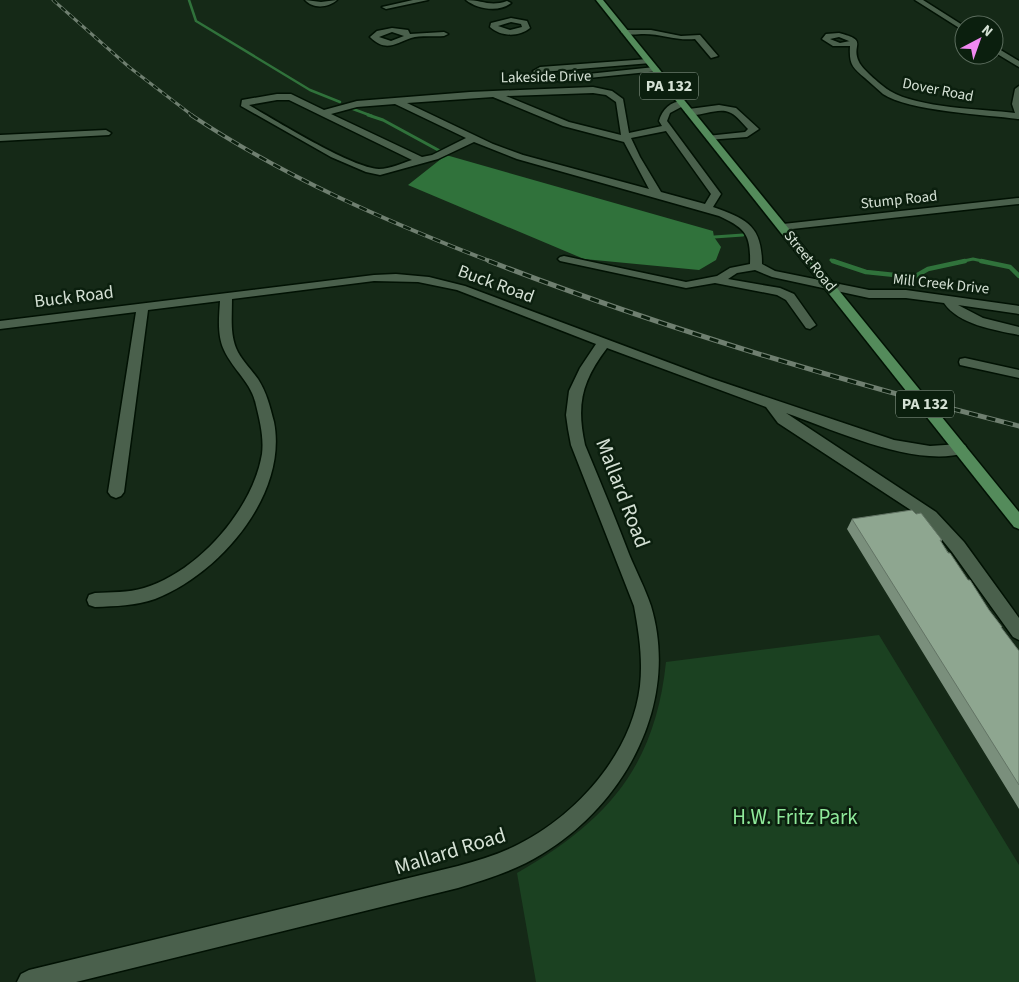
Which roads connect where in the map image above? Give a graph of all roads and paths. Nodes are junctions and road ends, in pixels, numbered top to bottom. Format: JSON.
{"nodes":[{"id":1,"x":308,"y":0,"type":"edge"},
{"id":2,"x":334,"y":0,"type":"edge"},
{"id":3,"x":378,"y":0,"type":"edge"},
{"id":4,"x":425,"y":0,"type":"edge"},
{"id":5,"x":469,"y":0,"type":"edge"},
{"id":6,"x":599,"y":0,"type":"edge"},
{"id":7,"x":918,"y":0,"type":"edge"},
{"id":8,"x":386,"y":7,"type":"junction"},
{"id":9,"x":507,"y":8,"type":"edge"},
{"id":10,"x":392,"y":14,"type":"dead end"},
{"id":11,"x":954,"y":23,"type":"edge"},
{"id":12,"x":625,"y":32,"type":"junction"},
{"id":13,"x":444,"y":34,"type":"dead end"},
{"id":14,"x":408,"y":36,"type":"junction"},
{"id":15,"x":854,"y":42,"type":"dead end"},
{"id":16,"x":1004,"y":55,"type":"edge"},
{"id":17,"x":714,"y":56,"type":"dead end"},
{"id":18,"x":648,"y":61,"type":"junction"},
{"id":19,"x":1019,"y":65,"type":"edge"},
{"id":20,"x":655,"y":69,"type":"junction"},
{"id":21,"x":1019,"y":89,"type":"edge"},
{"id":22,"x":492,"y":94,"type":"junction"},
{"id":23,"x":398,"y":100,"type":"junction"},
{"id":24,"x":682,"y":103,"type":"junction"},
{"id":25,"x":689,"y":112,"type":"junction"},
{"id":26,"x":326,"y":113,"type":"junction"},
{"id":27,"x":1019,"y":114,"type":"edge"},
{"id":28,"x":668,"y":128,"type":"junction"},
{"id":29,"x":106,"y":133,"type":"dead end"},
{"id":30,"x":0,"y":138,"type":"edge"},
{"id":31,"x":474,"y":138,"type":"junction"},
{"id":32,"x":626,"y":138,"type":"junction"},
{"id":33,"x":710,"y":138,"type":"junction"},
{"id":34,"x":420,"y":160,"type":"junction"},
{"id":35,"x":657,"y":194,"type":"junction"},
{"id":36,"x":1019,"y":201,"type":"edge"},
{"id":37,"x":707,"y":209,"type":"junction"},
{"id":38,"x":783,"y":227,"type":"junction"},
{"id":39,"x":564,"y":258,"type":"dead end"},
{"id":40,"x":756,"y":266,"type":"junction"},
{"id":41,"x":715,"y":280,"type":"junction"},
{"id":42,"x":831,"y":287,"type":"junction"},
{"id":43,"x":226,"y":296,"type":"junction"},
{"id":44,"x":947,"y":299,"type":"junction"},
{"id":45,"x":143,"y":306,"type":"junction"},
{"id":46,"x":1019,"y":310,"type":"edge"},
{"id":47,"x":0,"y":325,"type":"edge"},
{"id":48,"x":810,"y":325,"type":"dead end"},
{"id":49,"x":1019,"y":331,"type":"edge"},
{"id":50,"x":604,"y":343,"type":"junction"},
{"id":51,"x":964,"y":362,"type":"dead end"},
{"id":52,"x":1019,"y":374,"type":"edge"},
{"id":53,"x":771,"y":404,"type":"junction"},
{"id":54,"x":960,"y":449,"type":"junction"},
{"id":55,"x":116,"y":492,"type":"dead end"},
{"id":56,"x":1019,"y":523,"type":"edge"},
{"id":57,"x":95,"y":600,"type":"dead end"},
{"id":58,"x":1019,"y":632,"type":"edge"},
{"id":59,"x":29,"y":982,"type":"edge"}],
"edges":[{"from":1,"to":2,"type":"street"},
{"from":3,"to":8,"type":"street"},
{"from":4,"to":8,"type":"street"},
{"from":5,"to":9,"type":"street"},
{"from":6,"to":12,"type":"main road","name":"Street Road","number":"PA 132"},
{"from":7,"to":11,"type":"street"},
{"from":8,"to":10,"type":"street"},
{"from":12,"to":17,"type":"street"},
{"from":12,"to":18,"type":"main road","name":"Street Road","number":"PA 132"},
{"from":13,"to":14,"type":"street"},
{"from":14,"to":14,"type":"street"},
{"from":15,"to":27,"type":"street","name":"Dover Road"},
{"from":16,"to":19,"type":"street"},
{"from":18,"to":20,"type":"main road","name":"Street Road","number":"PA 132"},
{"from":18,"to":20,"type":"street"},
{"from":20,"to":24,"type":"main road","name":"Street Road","number":"PA 132"},
{"from":21,"to":27,"type":"street"},
{"from":22,"to":23,"type":"street","name":"Lakeside Drive"},
{"from":22,"to":32,"type":"street"},
{"from":22,"to":32,"type":"street","name":"Lakeside Drive"},
{"from":23,"to":26,"type":"street","name":"Lakeside Drive"},
{"from":23,"to":31,"type":"street"},
{"from":24,"to":25,"type":"main road","name":"Street Road","number":"PA 132"},
{"from":24,"to":28,"type":"street"},
{"from":25,"to":33,"type":"main road","name":"Street Road","number":"PA 132"},
{"from":25,"to":33,"type":"street"},
{"from":26,"to":34,"type":"street"},
{"from":26,"to":34,"type":"street"},
{"from":28,"to":32,"type":"street"},
{"from":28,"to":37,"type":"street"},
{"from":29,"to":30,"type":"street"},
{"from":31,"to":34,"type":"street"},
{"from":31,"to":35,"type":"street"},
{"from":32,"to":35,"type":"street","name":"Lakeside Drive"},
{"from":33,"to":38,"type":"main road","name":"Street Road","number":"PA 132"},
{"from":35,"to":37,"type":"street"},
{"from":36,"to":38,"type":"street","name":"Stump Road"},
{"from":37,"to":40,"type":"street"},
{"from":38,"to":42,"type":"main road","name":"Street Road","number":"PA 132"},
{"from":39,"to":41,"type":"street"},
{"from":40,"to":41,"type":"street"},
{"from":40,"to":42,"type":"street"},
{"from":41,"to":48,"type":"street"},
{"from":42,"to":44,"type":"street","name":"Mill Creek Drive"},
{"from":42,"to":54,"type":"main road","name":"Street Road","number":"PA 132"},
{"from":43,"to":45,"type":"street","name":"Buck Road"},
{"from":43,"to":50,"type":"street","name":"Buck Road"},
{"from":43,"to":57,"type":"street"},
{"from":44,"to":46,"type":"street","name":"Mill Creek Drive"},
{"from":44,"to":49,"type":"street"},
{"from":45,"to":47,"type":"street","name":"Buck Road"},
{"from":45,"to":55,"type":"street"},
{"from":50,"to":53,"type":"street","name":"Buck Road"},
{"from":50,"to":59,"type":"street","name":"Mallard Road"},
{"from":51,"to":52,"type":"street"},
{"from":53,"to":54,"type":"street","name":"Buck Road"},
{"from":53,"to":58,"type":"street"},
{"from":54,"to":56,"type":"main road","name":"Street Road","number":"PA 132"}]}
